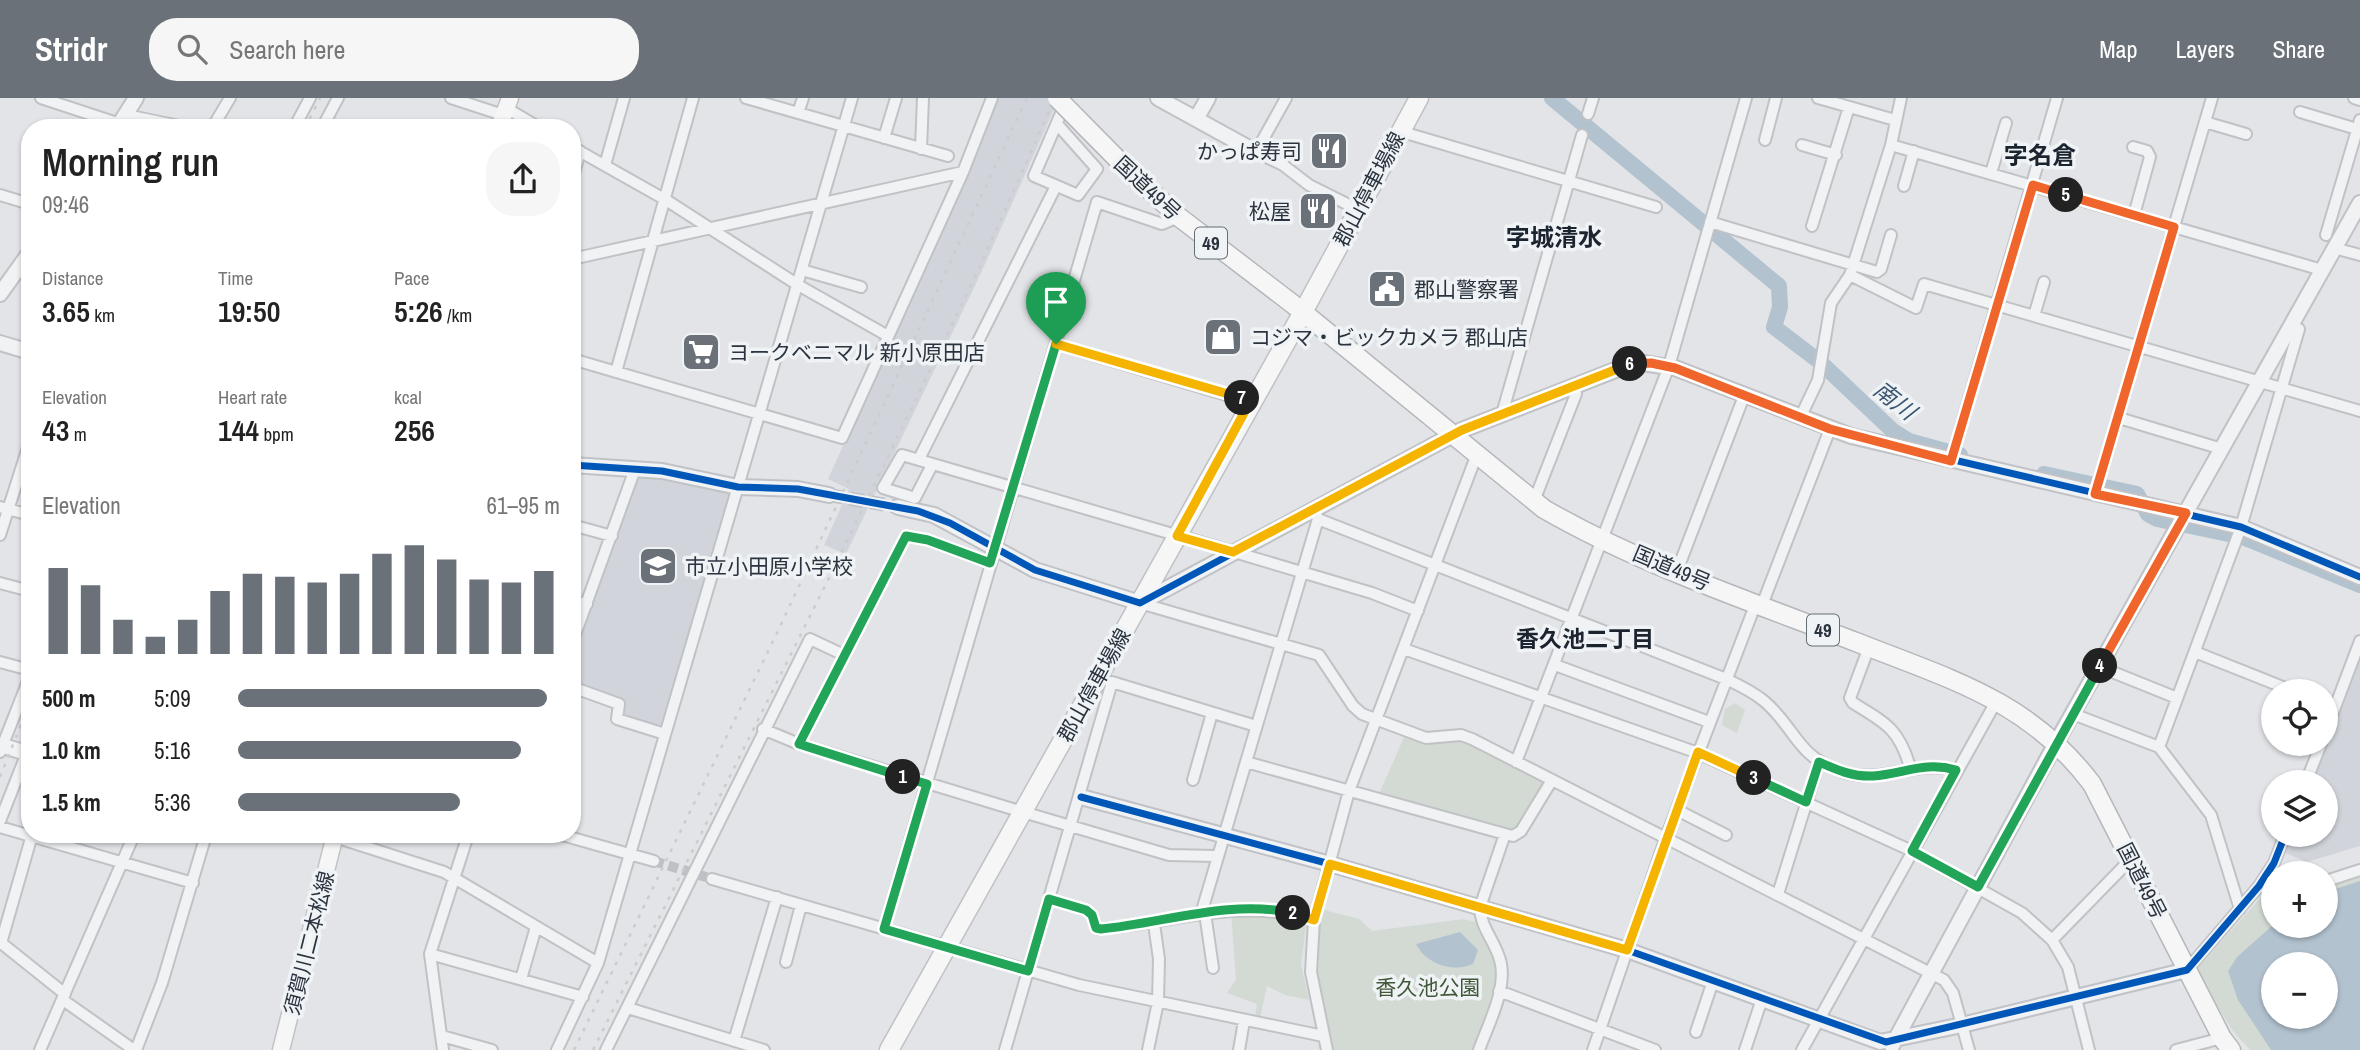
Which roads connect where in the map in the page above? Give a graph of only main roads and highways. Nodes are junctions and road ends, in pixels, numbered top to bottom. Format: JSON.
{"nodes":[{"id":1,"x":1057,"y":98,"type":"edge"},
{"id":2,"x":1405,"y":98,"type":"edge"},
{"id":3,"x":1419,"y":98,"type":"edge"},
{"id":4,"x":1298,"y":309,"type":"junction"},
{"id":5,"x":333,"y":843,"type":"edge"},
{"id":6,"x":946,"y":946,"type":"junction"},
{"id":7,"x":2227,"y":1044,"type":"edge"},
{"id":8,"x":281,"y":1050,"type":"edge"},
{"id":9,"x":880,"y":1050,"type":"edge"},
{"id":10,"x":889,"y":1050,"type":"edge"}],
"edges":[{"from":1,"to":4,"type":"main road","name":"国道49号","number":"49","bridge":true},
{"from":2,"to":4,"type":"main road","name":"郡山停車場線"},
{"from":3,"to":4,"type":"main road","name":"郡山停車場線"},
{"from":4,"to":6,"type":"main road","name":"郡山停車場線"},
{"from":4,"to":7,"type":"main road","name":"国道49号","number":"49"},
{"from":5,"to":8,"type":"main road","name":"須賀川二本松線"},
{"from":6,"to":9,"type":"main road","name":"郡山停車場線"},
{"from":6,"to":10,"type":"main road","name":"郡山停車場線"}]}
